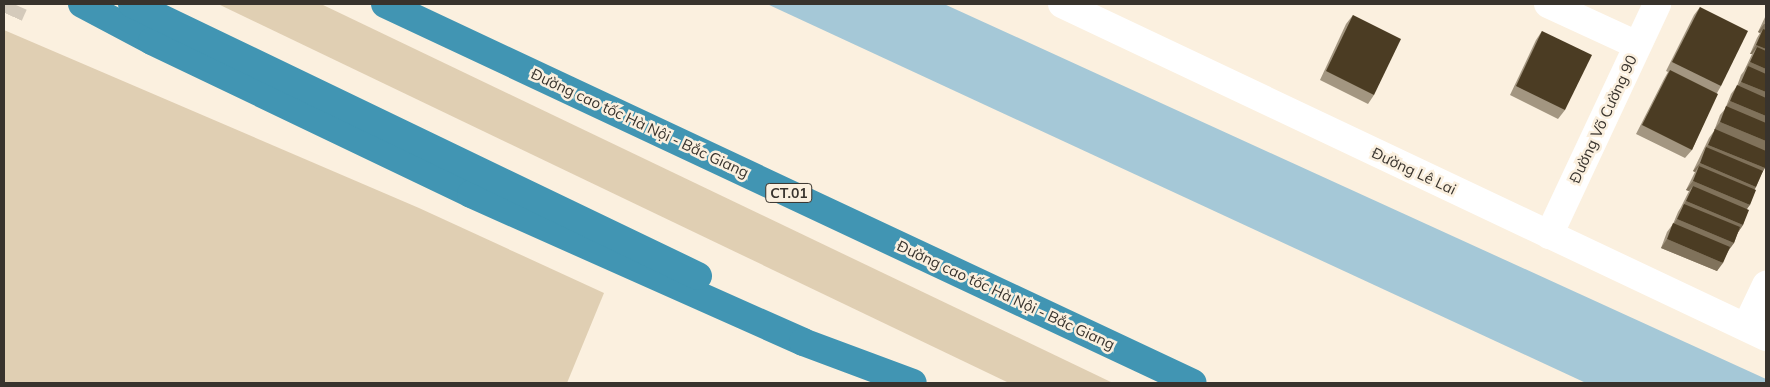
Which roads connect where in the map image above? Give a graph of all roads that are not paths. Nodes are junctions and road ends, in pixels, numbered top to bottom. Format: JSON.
{"nodes":[{"id":1,"x":82,"y":4,"type":"edge"},
{"id":2,"x":132,"y":4,"type":"edge"},
{"id":3,"x":385,"y":4,"type":"edge"},
{"id":4,"x":1062,"y":4,"type":"edge"},
{"id":5,"x":1548,"y":4,"type":"edge"},
{"id":6,"x":1657,"y":4,"type":"edge"},
{"id":7,"x":1637,"y":45,"type":"junction"},
{"id":8,"x":1549,"y":235,"type":"junction"},
{"id":9,"x":1766,"y":285,"type":"edge"},
{"id":10,"x":1756,"y":332,"type":"edge"},
{"id":11,"x":913,"y":383,"type":"edge"},
{"id":12,"x":919,"y":383,"type":"edge"},
{"id":13,"x":1193,"y":383,"type":"edge"}],
"edges":[{"from":1,"to":11,"type":"highway"},
{"from":2,"to":12,"type":"highway"},
{"from":3,"to":13,"type":"highway","name":"Đường cao tốc Hà Nội - Bắc Giang","number":"CT.01"},
{"from":4,"to":8,"type":"street","name":"Đường Lê Lai"},
{"from":5,"to":7,"type":"street"},
{"from":6,"to":7,"type":"street","name":"Đường Võ Cường 90"},
{"from":7,"to":8,"type":"street","name":"Đường Võ Cường 90"},
{"from":8,"to":10,"type":"street","name":"Đường Lê Lai"},
{"from":9,"to":10,"type":"street"}]}
